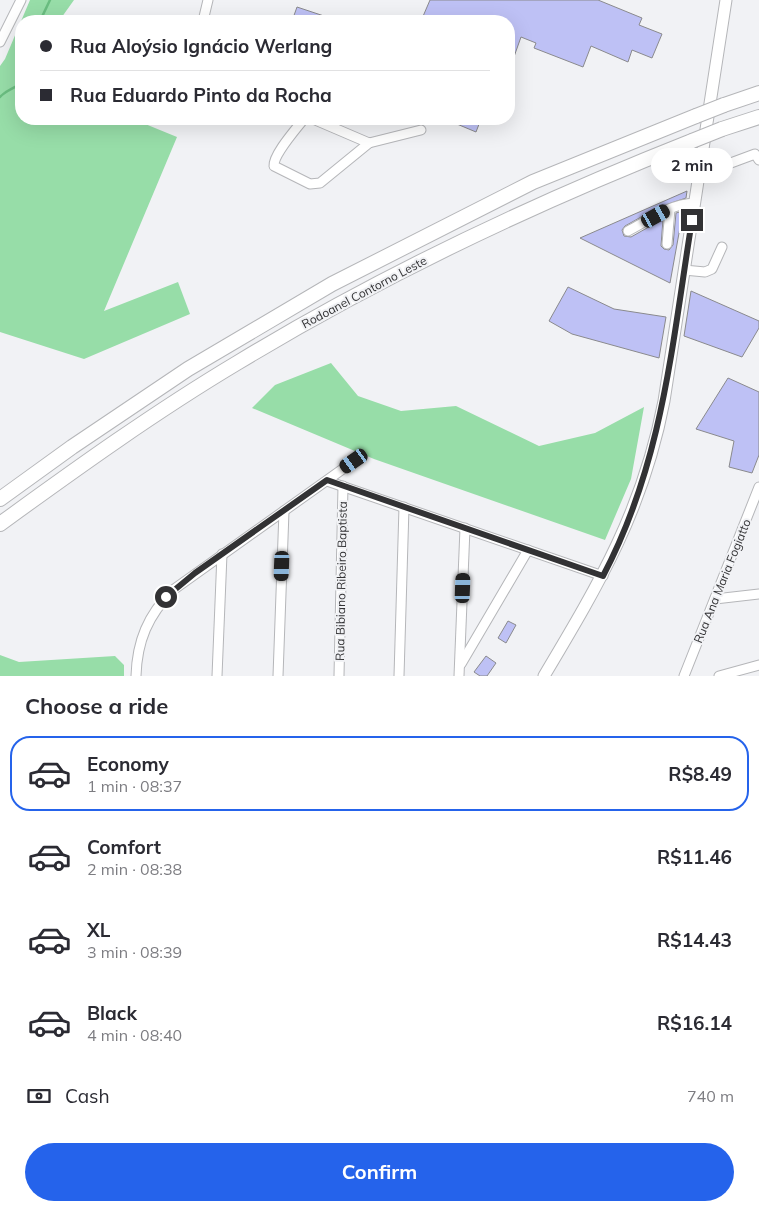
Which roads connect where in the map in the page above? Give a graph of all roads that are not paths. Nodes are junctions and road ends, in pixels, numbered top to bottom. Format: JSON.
{"nodes":[{"id":1,"x":21,"y":0,"type":"edge"},
{"id":2,"x":208,"y":0,"type":"edge"},
{"id":3,"x":726,"y":0,"type":"edge"},
{"id":4,"x":204,"y":15,"type":"edge"},
{"id":5,"x":0,"y":42,"type":"edge"},
{"id":6,"x":759,"y":93,"type":"edge"},
{"id":7,"x":759,"y":117,"type":"edge"},
{"id":8,"x":299,"y":125,"type":"edge"},
{"id":9,"x":327,"y":125,"type":"edge"},
{"id":10,"x":421,"y":130,"type":"dead end"},
{"id":11,"x":369,"y":143,"type":"junction"},
{"id":12,"x":757,"y":157,"type":"edge"},
{"id":13,"x":700,"y":170,"type":"junction"},
{"id":14,"x":694,"y":203,"type":"junction"},
{"id":15,"x":670,"y":209,"type":"junction"},
{"id":16,"x":628,"y":231,"type":"dead end"},
{"id":17,"x":667,"y":244,"type":"dead end"},
{"id":18,"x":722,"y":247,"type":"dead end"},
{"id":19,"x":684,"y":270,"type":"junction"},
{"id":20,"x":354,"y":461,"type":"dead end"},
{"id":21,"x":327,"y":480,"type":"junction"},
{"id":22,"x":343,"y":486,"type":"junction"},
{"id":23,"x":759,"y":487,"type":"edge"},
{"id":24,"x":0,"y":499,"type":"edge"},
{"id":25,"x":404,"y":507,"type":"junction"},
{"id":26,"x":284,"y":511,"type":"junction"},
{"id":27,"x":0,"y":524,"type":"edge"},
{"id":28,"x":465,"y":528,"type":"junction"},
{"id":29,"x":528,"y":550,"type":"junction"},
{"id":30,"x":222,"y":554,"type":"junction"},
{"id":31,"x":603,"y":576,"type":"junction"},
{"id":32,"x":759,"y":594,"type":"edge"},
{"id":33,"x":715,"y":599,"type":"junction"},
{"id":34,"x":759,"y":665,"type":"edge"},
{"id":35,"x":459,"y":671,"type":"edge"},
{"id":36,"x":136,"y":676,"type":"edge"},
{"id":37,"x":218,"y":676,"type":"edge"},
{"id":38,"x":278,"y":676,"type":"edge"},
{"id":39,"x":338,"y":676,"type":"edge"},
{"id":40,"x":399,"y":676,"type":"edge"},
{"id":41,"x":544,"y":676,"type":"edge"},
{"id":42,"x":684,"y":676,"type":"edge"},
{"id":43,"x":719,"y":676,"type":"edge"}],
"edges":[{"from":1,"to":5,"type":"street"},
{"from":2,"to":4,"type":"street"},
{"from":3,"to":13,"type":"main road"},
{"from":6,"to":24,"type":"highway","name":"Rodoanel Contorno Leste","bridge":true},
{"from":7,"to":27,"type":"highway","name":"Rodoanel Contorno Leste","bridge":true},
{"from":8,"to":11,"type":"street"},
{"from":9,"to":11,"type":"street"},
{"from":10,"to":11,"type":"street"},
{"from":12,"to":13,"type":"street"},
{"from":13,"to":14,"type":"main road"},
{"from":14,"to":15,"type":"street"},
{"from":14,"to":19,"type":"main road"},
{"from":15,"to":16,"type":"street"},
{"from":15,"to":17,"type":"street"},
{"from":18,"to":19,"type":"street"},
{"from":19,"to":31,"type":"main road"},
{"from":20,"to":21,"type":"street"},
{"from":21,"to":22,"type":"street"},
{"from":21,"to":26,"type":"street"},
{"from":22,"to":25,"type":"street"},
{"from":22,"to":39,"type":"street","name":"Rua Bibiano Ribeiro Baptista"},
{"from":23,"to":33,"type":"street","name":"Rua Ana Maria Fogiatto"},
{"from":25,"to":28,"type":"street"},
{"from":25,"to":40,"type":"street"},
{"from":26,"to":30,"type":"street"},
{"from":26,"to":38,"type":"street"},
{"from":28,"to":29,"type":"street"},
{"from":28,"to":35,"type":"street"},
{"from":29,"to":31,"type":"street"},
{"from":29,"to":35,"type":"street"},
{"from":30,"to":36,"type":"street"},
{"from":30,"to":37,"type":"street"},
{"from":31,"to":41,"type":"main road"},
{"from":32,"to":33,"type":"street"},
{"from":33,"to":42,"type":"street","name":"Rua Ana Maria Fogiatto"},
{"from":34,"to":43,"type":"street"}]}
